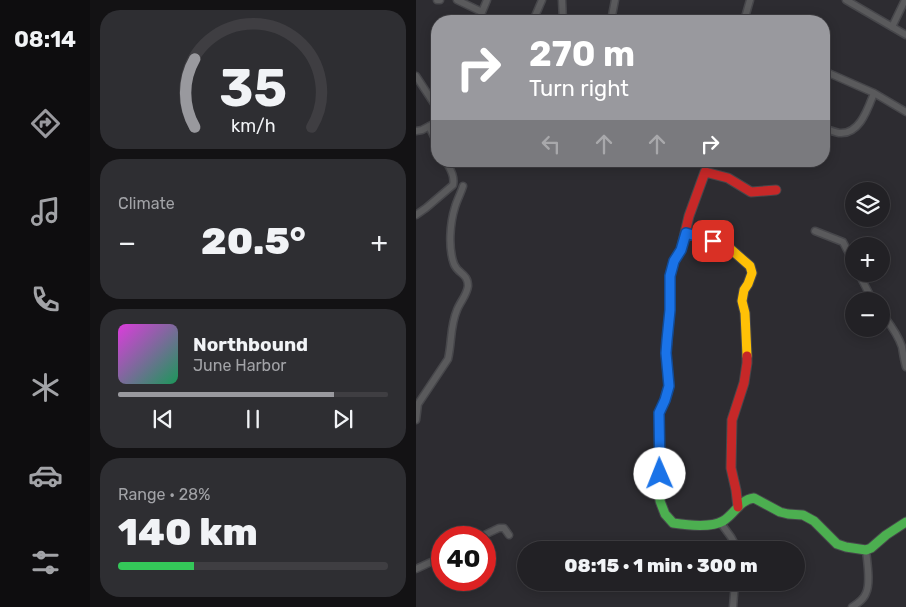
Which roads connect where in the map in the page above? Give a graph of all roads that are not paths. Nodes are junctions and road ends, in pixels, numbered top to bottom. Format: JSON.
{"nodes":[{"id":1,"x":457,"y":0,"type":"edge"},
{"id":2,"x":487,"y":0,"type":"edge"},
{"id":3,"x":542,"y":0,"type":"edge"},
{"id":4,"x":562,"y":0,"type":"edge"},
{"id":5,"x":615,"y":0,"type":"edge"},
{"id":6,"x":750,"y":0,"type":"edge"},
{"id":7,"x":846,"y":0,"type":"edge"},
{"id":8,"x":905,"y":0,"type":"edge"},
{"id":9,"x":482,"y":12,"type":"junction"},
{"id":10,"x":481,"y":15,"type":"edge"},
{"id":11,"x":536,"y":15,"type":"edge"},
{"id":12,"x":563,"y":15,"type":"edge"},
{"id":13,"x":612,"y":15,"type":"edge"},
{"id":14,"x":746,"y":15,"type":"edge"},
{"id":15,"x":892,"y":27,"type":"junction"},
{"id":16,"x":906,"y":35,"type":"edge"},
{"id":17,"x":830,"y":75,"type":"edge"},
{"id":18,"x":416,"y":76,"type":"edge"},
{"id":19,"x":874,"y":94,"type":"junction"},
{"id":20,"x":431,"y":99,"type":"edge"},
{"id":21,"x":906,"y":112,"type":"edge"},
{"id":22,"x":429,"y":126,"type":"joint"},
{"id":23,"x":431,"y":130,"type":"edge"},
{"id":24,"x":830,"y":130,"type":"edge"},
{"id":25,"x":416,"y":132,"type":"edge"},
{"id":26,"x":449,"y":167,"type":"edge"},
{"id":27,"x":705,"y":167,"type":"edge"},
{"id":28,"x":705,"y":172,"type":"junction"},
{"id":29,"x":464,"y":186,"type":"dead end"},
{"id":30,"x":776,"y":190,"type":"dead end"},
{"id":31,"x":416,"y":215,"type":"edge"},
{"id":32,"x":815,"y":231,"type":"dead end"},
{"id":33,"x":686,"y":233,"type":"junction"},
{"id":34,"x":845,"y":246,"type":"edge"},
{"id":35,"x":890,"y":324,"type":"edge"},
{"id":36,"x":906,"y":367,"type":"edge"},
{"id":37,"x":416,"y":420,"type":"edge"},
{"id":38,"x":738,"y":507,"type":"junction"},
{"id":39,"x":720,"y":522,"type":"junction"},
{"id":40,"x":906,"y":522,"type":"edge"},
{"id":41,"x":496,"y":530,"type":"edge"},
{"id":42,"x":510,"y":535,"type":"dead end"},
{"id":43,"x":733,"y":541,"type":"edge"},
{"id":44,"x":866,"y":550,"type":"junction"},
{"id":45,"x":431,"y":562,"type":"edge"},
{"id":46,"x":416,"y":569,"type":"edge"},
{"id":47,"x":734,"y":591,"type":"edge"},
{"id":48,"x":733,"y":607,"type":"edge"},
{"id":49,"x":852,"y":607,"type":"edge"}],
"edges":[{"from":1,"to":9,"type":"street"},
{"from":2,"to":9,"type":"street"},
{"from":3,"to":11,"type":"street"},
{"from":4,"to":12,"type":"street"},
{"from":5,"to":13,"type":"street"},
{"from":6,"to":14,"type":"street"},
{"from":7,"to":15,"type":"street"},
{"from":8,"to":15,"type":"street"},
{"from":9,"to":10,"type":"street"},
{"from":15,"to":16,"type":"street"},
{"from":17,"to":19,"type":"street"},
{"from":18,"to":20,"type":"street"},
{"from":19,"to":21,"type":"street"},
{"from":19,"to":24,"type":"street"},
{"from":22,"to":23,"type":"street"},
{"from":22,"to":25,"type":"street"},
{"from":26,"to":31,"type":"street"},
{"from":27,"to":28,"type":"street"},
{"from":28,"to":30,"type":"street"},
{"from":28,"to":33,"type":"street"},
{"from":29,"to":37,"type":"street"},
{"from":32,"to":34,"type":"street"},
{"from":33,"to":38,"type":"street"},
{"from":33,"to":39,"type":"street"},
{"from":35,"to":36,"type":"street"},
{"from":38,"to":39,"type":"street"},
{"from":38,"to":44,"type":"street"},
{"from":39,"to":43,"type":"street"},
{"from":40,"to":44,"type":"street"},
{"from":41,"to":42,"type":"street"},
{"from":44,"to":49,"type":"street"},
{"from":45,"to":46,"type":"street"},
{"from":47,"to":48,"type":"street"}]}
